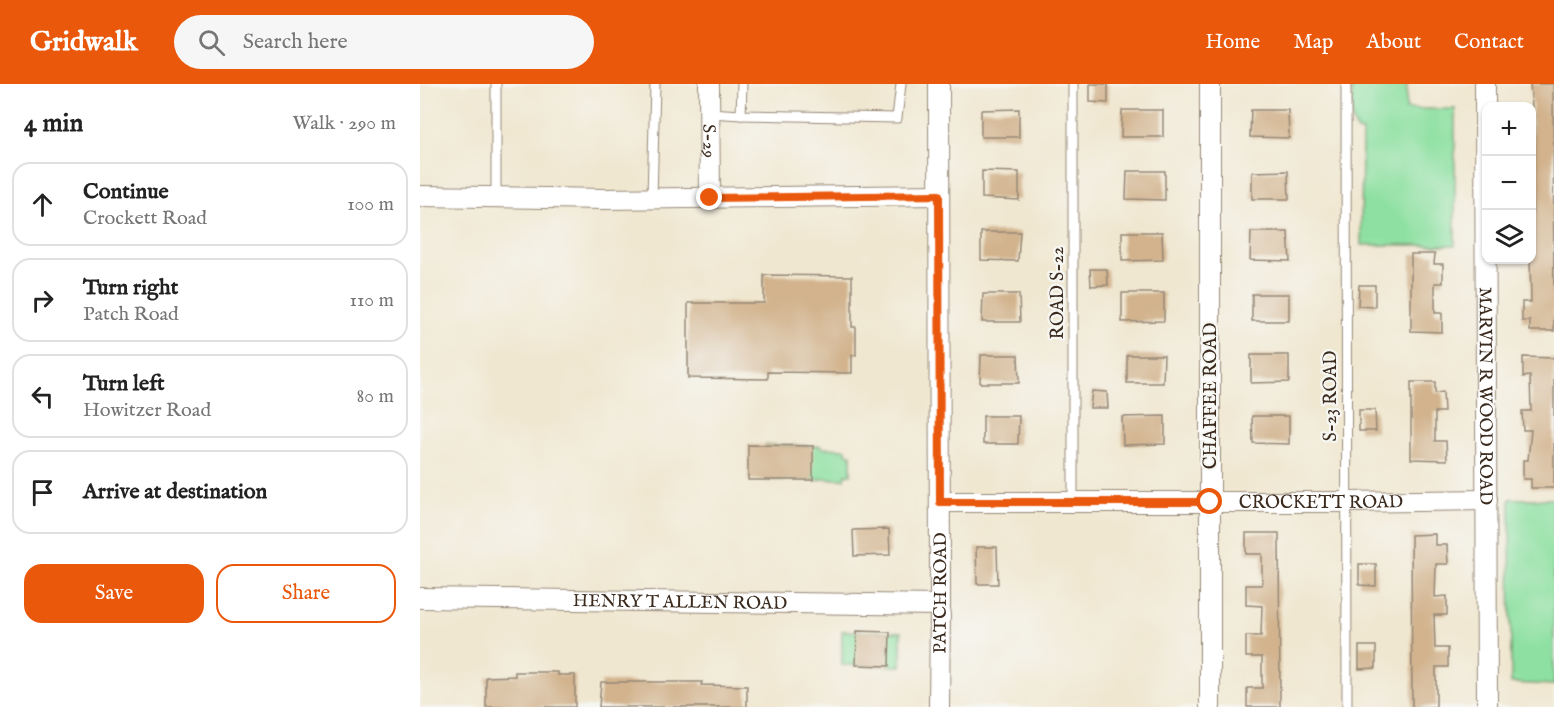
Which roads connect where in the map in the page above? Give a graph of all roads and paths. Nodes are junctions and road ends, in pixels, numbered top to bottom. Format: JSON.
{"nodes":[{"id":1,"x":496,"y":84,"type":"edge"},
{"id":2,"x":655,"y":84,"type":"edge"},
{"id":3,"x":710,"y":84,"type":"edge"},
{"id":4,"x":742,"y":84,"type":"edge"},
{"id":5,"x":901,"y":84,"type":"edge"},
{"id":6,"x":939,"y":84,"type":"edge"},
{"id":7,"x":1073,"y":84,"type":"edge"},
{"id":8,"x":1210,"y":84,"type":"edge"},
{"id":9,"x":1346,"y":84,"type":"edge"},
{"id":10,"x":1485,"y":84,"type":"edge"},
{"id":11,"x":710,"y":113,"type":"junction"},
{"id":12,"x":741,"y":115,"type":"junction"},
{"id":13,"x":939,"y":195,"type":"junction"},
{"id":14,"x":420,"y":196,"type":"edge"},
{"id":15,"x":496,"y":197,"type":"junction"},
{"id":16,"x":652,"y":198,"type":"junction"},
{"id":17,"x":710,"y":198,"type":"junction"},
{"id":18,"x":1487,"y":500,"type":"junction"},
{"id":19,"x":940,"y":502,"type":"junction"},
{"id":20,"x":1073,"y":502,"type":"junction"},
{"id":21,"x":1210,"y":502,"type":"junction"},
{"id":22,"x":1347,"y":502,"type":"junction"},
{"id":23,"x":420,"y":598,"type":"edge"},
{"id":24,"x":940,"y":605,"type":"junction"},
{"id":25,"x":939,"y":707,"type":"edge"},
{"id":26,"x":1210,"y":707,"type":"edge"},
{"id":27,"x":1347,"y":707,"type":"edge"},
{"id":28,"x":1487,"y":707,"type":"edge"}],
"edges":[{"from":1,"to":15,"type":"lane"},
{"from":2,"to":16,"type":"lane"},
{"from":3,"to":11,"type":"street","name":"S-29"},
{"from":4,"to":12,"type":"lane"},
{"from":5,"to":12,"type":"lane"},
{"from":6,"to":13,"type":"street","name":"PATCH ROAD"},
{"from":7,"to":20,"type":"lane","name":"ROAD S-22"},
{"from":8,"to":21,"type":"street","name":"CHAFFEE ROAD"},
{"from":9,"to":22,"type":"lane","name":"S-23 ROAD"},
{"from":10,"to":18,"type":"street","name":"MARVIN R WOOD ROAD"},
{"from":11,"to":12,"type":"lane"},
{"from":11,"to":17,"type":"street","name":"S-29"},
{"from":13,"to":17,"type":"street"},
{"from":13,"to":19,"type":"street","name":"PATCH ROAD"},
{"from":14,"to":15,"type":"street"},
{"from":15,"to":16,"type":"street"},
{"from":16,"to":17,"type":"street"},
{"from":18,"to":22,"type":"street","name":"CROCKETT ROAD"},
{"from":18,"to":28,"type":"street","name":"MARVIN R WOOD ROAD"},
{"from":19,"to":20,"type":"street","name":"CROCKETT ROAD"},
{"from":19,"to":24,"type":"street","name":"PATCH ROAD"},
{"from":20,"to":21,"type":"street","name":"CROCKETT ROAD"},
{"from":21,"to":22,"type":"street","name":"CROCKETT ROAD"},
{"from":21,"to":26,"type":"street","name":"CHAFFEE ROAD"},
{"from":22,"to":27,"type":"lane","name":"S-23 ROAD"},
{"from":23,"to":24,"type":"street","name":"HENRY T ALLEN ROAD"},
{"from":24,"to":25,"type":"street","name":"PATCH ROAD"}]}
